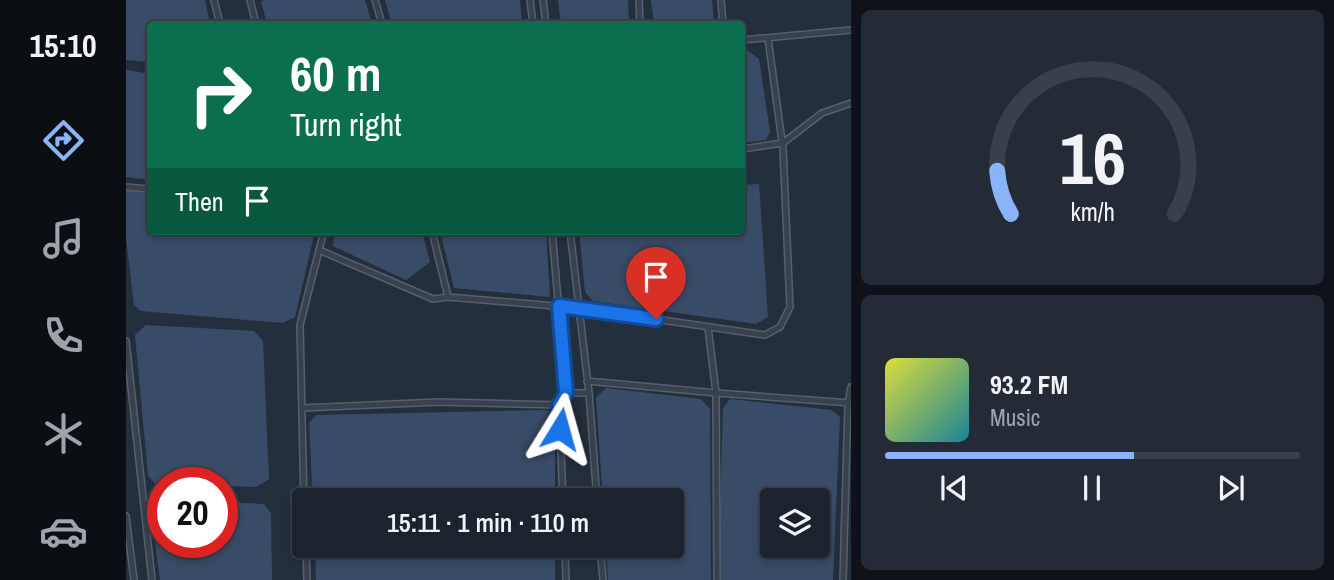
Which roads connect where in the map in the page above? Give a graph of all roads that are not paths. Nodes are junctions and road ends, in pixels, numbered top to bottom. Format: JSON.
{"nodes":[{"id":1,"x":214,"y":0,"type":"edge"},
{"id":2,"x":250,"y":0,"type":"edge"},
{"id":3,"x":375,"y":0,"type":"edge"},
{"id":4,"x":530,"y":0,"type":"edge"},
{"id":5,"x":543,"y":0,"type":"edge"},
{"id":6,"x":639,"y":0,"type":"edge"},
{"id":7,"x":721,"y":0,"type":"edge"},
{"id":8,"x":219,"y":21,"type":"edge"},
{"id":9,"x":255,"y":21,"type":"edge"},
{"id":10,"x":381,"y":21,"type":"edge"},
{"id":11,"x":533,"y":21,"type":"edge"},
{"id":12,"x":546,"y":21,"type":"edge"},
{"id":13,"x":640,"y":21,"type":"edge"},
{"id":14,"x":723,"y":21,"type":"edge"},
{"id":15,"x":851,"y":30,"type":"edge"},
{"id":16,"x":768,"y":38,"type":"junction"},
{"id":17,"x":745,"y":40,"type":"edge"},
{"id":18,"x":851,"y":103,"type":"edge"},
{"id":19,"x":783,"y":143,"type":"junction"},
{"id":20,"x":745,"y":149,"type":"edge"},
{"id":21,"x":126,"y":187,"type":"edge"},
{"id":22,"x":147,"y":189,"type":"edge"},
{"id":23,"x":323,"y":235,"type":"edge"},
{"id":24,"x":433,"y":235,"type":"edge"},
{"id":25,"x":552,"y":235,"type":"edge"},
{"id":26,"x":570,"y":235,"type":"edge"},
{"id":27,"x":319,"y":250,"type":"junction"},
{"id":28,"x":448,"y":297,"type":"junction"},
{"id":29,"x":559,"y":306,"type":"junction"},
{"id":30,"x":579,"y":308,"type":"junction"},
{"id":31,"x":708,"y":327,"type":"junction"},
{"id":32,"x":126,"y":341,"type":"edge"},
{"id":33,"x":587,"y":381,"type":"junction"},
{"id":34,"x":851,"y":387,"type":"edge"},
{"id":35,"x":566,"y":393,"type":"junction"},
{"id":36,"x":589,"y":393,"type":"junction"},
{"id":37,"x":716,"y":393,"type":"junction"},
{"id":38,"x":849,"y":403,"type":"edge"},
{"id":39,"x":559,"y":405,"type":"junction"},
{"id":40,"x":302,"y":408,"type":"junction"},
{"id":41,"x":304,"y":488,"type":"edge"},
{"id":42,"x":562,"y":488,"type":"edge"},
{"id":43,"x":596,"y":488,"type":"edge"},
{"id":44,"x":126,"y":516,"type":"edge"},
{"id":45,"x":306,"y":558,"type":"edge"},
{"id":46,"x":565,"y":558,"type":"edge"},
{"id":47,"x":601,"y":558,"type":"edge"},
{"id":48,"x":134,"y":580,"type":"edge"},
{"id":49,"x":152,"y":580,"type":"edge"},
{"id":50,"x":306,"y":580,"type":"edge"},
{"id":51,"x":566,"y":580,"type":"edge"},
{"id":52,"x":603,"y":580,"type":"edge"},
{"id":53,"x":717,"y":580,"type":"edge"},
{"id":54,"x":843,"y":580,"type":"edge"}],
"edges":[{"from":1,"to":8,"type":"lane"},
{"from":2,"to":9,"type":"lane"},
{"from":3,"to":10,"type":"lane"},
{"from":4,"to":11,"type":"lane"},
{"from":5,"to":12,"type":"lane"},
{"from":6,"to":13,"type":"lane"},
{"from":7,"to":14,"type":"lane"},
{"from":15,"to":16,"type":"lane"},
{"from":16,"to":17,"type":"lane"},
{"from":16,"to":19,"type":"lane"},
{"from":18,"to":19,"type":"lane"},
{"from":19,"to":20,"type":"lane"},
{"from":19,"to":31,"type":"lane"},
{"from":21,"to":22,"type":"lane"},
{"from":23,"to":27,"type":"lane"},
{"from":24,"to":28,"type":"lane"},
{"from":25,"to":29,"type":"lane"},
{"from":26,"to":30,"type":"lane"},
{"from":27,"to":28,"type":"lane"},
{"from":27,"to":40,"type":"lane"},
{"from":28,"to":29,"type":"lane"},
{"from":29,"to":30,"type":"lane"},
{"from":29,"to":35,"type":"lane"},
{"from":30,"to":31,"type":"lane"},
{"from":30,"to":33,"type":"lane"},
{"from":31,"to":37,"type":"lane"},
{"from":32,"to":49,"type":"lane"},
{"from":33,"to":36,"type":"lane"},
{"from":33,"to":37,"type":"lane"},
{"from":34,"to":38,"type":"lane"},
{"from":35,"to":36,"type":"lane"},
{"from":35,"to":39,"type":"lane"},
{"from":36,"to":43,"type":"lane"},
{"from":37,"to":38,"type":"lane"},
{"from":37,"to":53,"type":"lane"},
{"from":38,"to":54,"type":"lane"},
{"from":39,"to":40,"type":"lane"},
{"from":39,"to":42,"type":"lane"},
{"from":40,"to":41,"type":"lane"},
{"from":44,"to":48,"type":"lane"},
{"from":45,"to":50,"type":"lane"},
{"from":46,"to":51,"type":"lane"},
{"from":47,"to":52,"type":"lane"}]}
